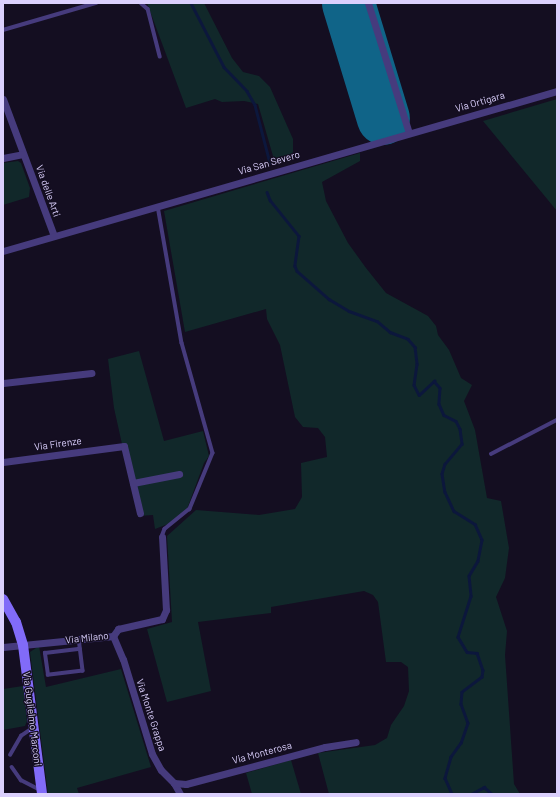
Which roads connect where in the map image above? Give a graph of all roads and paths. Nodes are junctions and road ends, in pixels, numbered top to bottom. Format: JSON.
{"nodes":[{"id":1,"x":96,"y":3,"type":"edge"},
{"id":2,"x":141,"y":3,"type":"edge"},
{"id":3,"x":368,"y":3,"type":"edge"},
{"id":4,"x":3,"y":30,"type":"edge"},
{"id":5,"x":160,"y":56,"type":"dead end"},
{"id":6,"x":557,"y":91,"type":"edge"},
{"id":7,"x":3,"y":99,"type":"edge"},
{"id":8,"x":409,"y":133,"type":"junction"},
{"id":9,"x":24,"y":154,"type":"junction"},
{"id":10,"x":3,"y":158,"type":"edge"},
{"id":11,"x":158,"y":206,"type":"junction"},
{"id":12,"x":54,"y":236,"type":"junction"},
{"id":13,"x":3,"y":251,"type":"edge"},
{"id":14,"x":91,"y":373,"type":"dead end"},
{"id":15,"x":3,"y":383,"type":"edge"},
{"id":16,"x":557,"y":420,"type":"edge"},
{"id":17,"x":491,"y":454,"type":"dead end"},
{"id":18,"x":3,"y":462,"type":"edge"},
{"id":19,"x":179,"y":474,"type":"dead end"},
{"id":20,"x":133,"y":483,"type":"junction"},
{"id":21,"x":140,"y":513,"type":"dead end"},
{"id":22,"x":162,"y":537,"type":"joint"},
{"id":23,"x":3,"y":599,"type":"edge"},
{"id":24,"x":113,"y":636,"type":"junction"},
{"id":25,"x":79,"y":638,"type":"junction"},
{"id":26,"x":23,"y":645,"type":"junction"},
{"id":27,"x":3,"y":647,"type":"edge"},
{"id":28,"x":80,"y":649,"type":"junction"},
{"id":29,"x":34,"y":727,"type":"junction"},
{"id":30,"x":356,"y":742,"type":"dead end"},
{"id":31,"x":10,"y":755,"type":"dead end"},
{"id":32,"x":12,"y":767,"type":"dead end"},
{"id":33,"x":174,"y":783,"type":"junction"},
{"id":34,"x":42,"y":792,"type":"edge"},
{"id":35,"x":180,"y":794,"type":"edge"}],
"edges":[{"from":1,"to":4,"type":"lane"},
{"from":2,"to":5,"type":"lane"},
{"from":3,"to":8,"type":"street"},
{"from":6,"to":8,"type":"street","name":"Via Ortigara"},
{"from":7,"to":9,"type":"street","name":"Via delle Arti"},
{"from":8,"to":11,"type":"street","name":"Via San Severo"},
{"from":9,"to":10,"type":"street"},
{"from":9,"to":12,"type":"street","name":"Via delle Arti"},
{"from":11,"to":12,"type":"street","name":"Via San Severo"},
{"from":11,"to":22,"type":"lane"},
{"from":12,"to":13,"type":"street","name":"Via San Severo"},
{"from":14,"to":15,"type":"street"},
{"from":16,"to":17,"type":"lane"},
{"from":18,"to":20,"type":"street","name":"Via Firenze"},
{"from":19,"to":20,"type":"street"},
{"from":20,"to":21,"type":"street"},
{"from":22,"to":24,"type":"street","name":"Via Milano"},
{"from":23,"to":26,"type":"street"},
{"from":24,"to":25,"type":"street","name":"Via Milano"},
{"from":24,"to":33,"type":"street","name":"Via Monte Grappa"},
{"from":25,"to":26,"type":"street","name":"Via Milano"},
{"from":25,"to":28,"type":"lane"},
{"from":26,"to":27,"type":"street","name":"Via Milano"},
{"from":26,"to":29,"type":"street","name":"Via Guglielmo Marconi"},
{"from":28,"to":28,"type":"lane"},
{"from":29,"to":31,"type":"lane"},
{"from":29,"to":34,"type":"street","name":"Via Guglielmo Marconi"},
{"from":30,"to":33,"type":"street","name":"Via Monterosa"},
{"from":32,"to":34,"type":"lane"},
{"from":33,"to":35,"type":"street","name":"Via Monte Grappa"}]}
